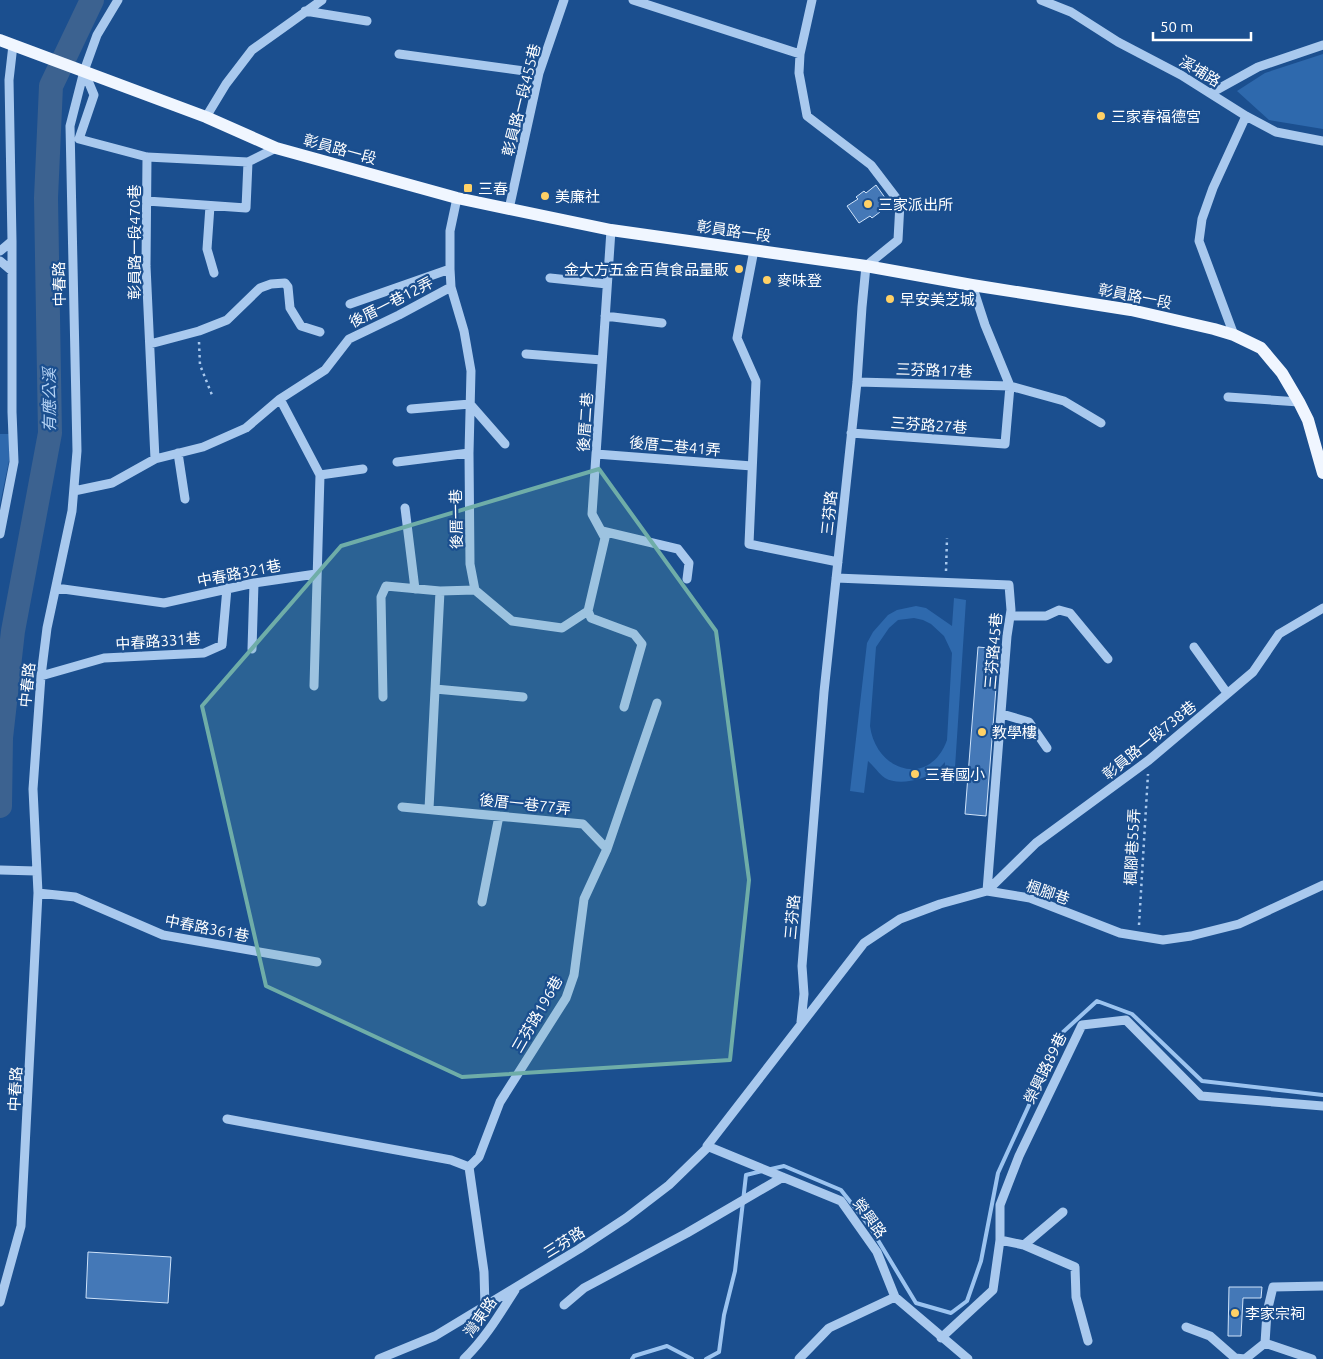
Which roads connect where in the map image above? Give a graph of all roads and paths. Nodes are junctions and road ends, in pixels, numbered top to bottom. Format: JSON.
{"nodes":[{"id":1,"x":118,"y":0,"type":"edge"},
{"id":2,"x":322,"y":0,"type":"edge"},
{"id":3,"x":564,"y":0,"type":"edge"},
{"id":4,"x":633,"y":0,"type":"edge"},
{"id":5,"x":812,"y":0,"type":"edge"},
{"id":6,"x":1041,"y":0,"type":"edge"},
{"id":7,"x":305,"y":11,"type":"junction"},
{"id":8,"x":367,"y":21,"type":"dead end"},
{"id":9,"x":0,"y":40,"type":"edge"},
{"id":10,"x":13,"y":45,"type":"junction"},
{"id":11,"x":1323,"y":45,"type":"edge"},
{"id":12,"x":399,"y":54,"type":"dead end"},
{"id":13,"x":800,"y":54,"type":"junction"},
{"id":14,"x":80,"y":70,"type":"junction"},
{"id":15,"x":539,"y":73,"type":"junction"},
{"id":16,"x":1211,"y":93,"type":"junction"},
{"id":17,"x":1246,"y":116,"type":"junction"},
{"id":18,"x":206,"y":117,"type":"junction"},
{"id":19,"x":1323,"y":141,"type":"edge"},
{"id":20,"x":276,"y":148,"type":"junction"},
{"id":21,"x":148,"y":157,"type":"junction"},
{"id":22,"x":248,"y":162,"type":"junction"},
{"id":23,"x":457,"y":198,"type":"junction"},
{"id":24,"x":147,"y":201,"type":"junction"},
{"id":25,"x":210,"y":206,"type":"junction"},
{"id":26,"x":509,"y":209,"type":"junction"},
{"id":27,"x":612,"y":230,"type":"junction"},
{"id":28,"x":12,"y":241,"type":"junction"},
{"id":29,"x":754,"y":250,"type":"junction"},
{"id":30,"x":0,"y":251,"type":"edge"},
{"id":31,"x":0,"y":261,"type":"edge"},
{"id":32,"x":866,"y":266,"type":"junction"},
{"id":33,"x":450,"y":269,"type":"junction"},
{"id":34,"x":12,"y":271,"type":"junction"},
{"id":35,"x":214,"y":273,"type":"dead end"},
{"id":36,"x":550,"y":278,"type":"dead end"},
{"id":37,"x":607,"y":284,"type":"junction"},
{"id":38,"x":972,"y":285,"type":"junction"},
{"id":39,"x":451,"y":287,"type":"junction"},
{"id":40,"x":350,"y":304,"type":"dead end"},
{"id":41,"x":605,"y":316,"type":"junction"},
{"id":42,"x":662,"y":323,"type":"dead end"},
{"id":43,"x":199,"y":331,"type":"junction"},
{"id":44,"x":320,"y":332,"type":"dead end"},
{"id":45,"x":1234,"y":335,"type":"junction"},
{"id":46,"x":150,"y":344,"type":"junction"},
{"id":47,"x":526,"y":354,"type":"dead end"},
{"id":48,"x":602,"y":360,"type":"junction"},
{"id":49,"x":857,"y":382,"type":"junction"},
{"id":50,"x":1010,"y":386,"type":"junction"},
{"id":51,"x":212,"y":396,"type":"dead end"},
{"id":52,"x":1228,"y":397,"type":"dead end"},
{"id":53,"x":280,"y":399,"type":"junction"},
{"id":54,"x":1299,"y":402,"type":"junction"},
{"id":55,"x":470,"y":404,"type":"junction"},
{"id":56,"x":411,"y":409,"type":"dead end"},
{"id":57,"x":1101,"y":423,"type":"dead end"},
{"id":58,"x":851,"y":433,"type":"junction"},
{"id":59,"x":505,"y":444,"type":"dead end"},
{"id":60,"x":469,"y":452,"type":"junction"},
{"id":61,"x":178,"y":453,"type":"junction"},
{"id":62,"x":596,"y":454,"type":"junction"},
{"id":63,"x":155,"y":460,"type":"junction"},
{"id":64,"x":397,"y":462,"type":"dead end"},
{"id":65,"x":752,"y":466,"type":"junction"},
{"id":66,"x":363,"y":469,"type":"dead end"},
{"id":67,"x":1323,"y":473,"type":"edge"},
{"id":68,"x":320,"y":475,"type":"junction"},
{"id":69,"x":74,"y":492,"type":"junction"},
{"id":70,"x":185,"y":500,"type":"dead end"},
{"id":71,"x":405,"y":508,"type":"dead end"},
{"id":72,"x":602,"y":531,"type":"junction"},
{"id":73,"x":0,"y":534,"type":"edge"},
{"id":74,"x":947,"y":538,"type":"dead end"},
{"id":75,"x":838,"y":562,"type":"junction"},
{"id":76,"x":316,"y":574,"type":"junction"},
{"id":77,"x":836,"y":578,"type":"junction"},
{"id":78,"x":687,"y":579,"type":"dead end"},
{"id":79,"x":945,"y":582,"type":"junction"},
{"id":80,"x":254,"y":583,"type":"junction"},
{"id":81,"x":56,"y":588,"type":"junction"},
{"id":82,"x":228,"y":588,"type":"junction"},
{"id":83,"x":415,"y":589,"type":"junction"},
{"id":84,"x":475,"y":590,"type":"junction"},
{"id":85,"x":440,"y":591,"type":"junction"},
{"id":86,"x":1323,"y":608,"type":"edge"},
{"id":87,"x":588,"y":611,"type":"junction"},
{"id":88,"x":1010,"y":616,"type":"junction"},
{"id":89,"x":1194,"y":647,"type":"dead end"},
{"id":90,"x":252,"y":649,"type":"dead end"},
{"id":91,"x":1108,"y":659,"type":"dead end"},
{"id":92,"x":40,"y":676,"type":"junction"},
{"id":93,"x":314,"y":686,"type":"dead end"},
{"id":94,"x":436,"y":689,"type":"junction"},
{"id":95,"x":1227,"y":693,"type":"junction"},
{"id":96,"x":383,"y":697,"type":"dead end"},
{"id":97,"x":522,"y":697,"type":"dead end"},
{"id":98,"x":657,"y":703,"type":"dead end"},
{"id":99,"x":624,"y":707,"type":"dead end"},
{"id":100,"x":1002,"y":714,"type":"junction"},
{"id":101,"x":1047,"y":748,"type":"dead end"},
{"id":102,"x":1149,"y":760,"type":"junction"},
{"id":103,"x":402,"y":808,"type":"dead end"},
{"id":104,"x":429,"y":809,"type":"junction"},
{"id":105,"x":500,"y":816,"type":"junction"},
{"id":106,"x":607,"y":849,"type":"junction"},
{"id":107,"x":0,"y":870,"type":"edge"},
{"id":108,"x":36,"y":870,"type":"junction"},
{"id":109,"x":1323,"y":885,"type":"edge"},
{"id":110,"x":987,"y":891,"type":"junction"},
{"id":111,"x":38,"y":893,"type":"junction"},
{"id":112,"x":482,"y":902,"type":"dead end"},
{"id":113,"x":1138,"y":935,"type":"junction"},
{"id":114,"x":317,"y":962,"type":"dead end"},
{"id":115,"x":802,"y":1022,"type":"junction"},
{"id":116,"x":1323,"y":1106,"type":"edge"},
{"id":117,"x":227,"y":1119,"type":"dead end"},
{"id":118,"x":707,"y":1146,"type":"junction"},
{"id":119,"x":469,"y":1167,"type":"junction"},
{"id":120,"x":783,"y":1177,"type":"junction"},
{"id":121,"x":1063,"y":1212,"type":"dead end"},
{"id":122,"x":1000,"y":1240,"type":"junction"},
{"id":123,"x":1024,"y":1245,"type":"junction"},
{"id":124,"x":1323,"y":1286,"type":"edge"},
{"id":125,"x":516,"y":1288,"type":"junction"},
{"id":126,"x":895,"y":1297,"type":"junction"},
{"id":127,"x":0,"y":1302,"type":"edge"},
{"id":128,"x":564,"y":1305,"type":"dead end"},
{"id":129,"x":485,"y":1307,"type":"junction"},
{"id":130,"x":1186,"y":1327,"type":"dead end"},
{"id":131,"x":941,"y":1338,"type":"junction"},
{"id":132,"x":1088,"y":1341,"type":"dead end"},
{"id":133,"x":1265,"y":1343,"type":"junction"},
{"id":134,"x":379,"y":1359,"type":"edge"},
{"id":135,"x":464,"y":1359,"type":"edge"},
{"id":136,"x":799,"y":1359,"type":"edge"},
{"id":137,"x":968,"y":1359,"type":"edge"},
{"id":138,"x":1312,"y":1359,"type":"edge"}],
"edges":[{"from":1,"to":14,"type":"street","name":"中春路"},
{"from":2,"to":7,"type":"street"},
{"from":3,"to":15,"type":"street","name":"彰員路一段455巷"},
{"from":4,"to":13,"type":"street"},
{"from":5,"to":13,"type":"street"},
{"from":6,"to":16,"type":"street","name":"溪埔路"},
{"from":7,"to":8,"type":"street"},
{"from":7,"to":18,"type":"street"},
{"from":9,"to":10,"type":"main road"},
{"from":10,"to":14,"type":"main road","name":"彰員路一段"},
{"from":10,"to":28,"type":"street"},
{"from":11,"to":16,"type":"street"},
{"from":12,"to":15,"type":"street"},
{"from":13,"to":32,"type":"street"},
{"from":14,"to":18,"type":"main road","name":"彰員路一段"},
{"from":14,"to":21,"type":"street"},
{"from":14,"to":69,"type":"street","name":"中春路"},
{"from":15,"to":26,"type":"street","name":"彰員路一段455巷"},
{"from":16,"to":17,"type":"street","name":"溪埔路"},
{"from":17,"to":19,"type":"street","name":"溪埔路"},
{"from":17,"to":45,"type":"street"},
{"from":18,"to":20,"type":"main road","name":"彰員路一段"},
{"from":20,"to":22,"type":"street"},
{"from":20,"to":23,"type":"main road","name":"彰員路一段"},
{"from":21,"to":22,"type":"street"},
{"from":21,"to":24,"type":"street","name":"彰員路一段470巷"},
{"from":22,"to":25,"type":"street"},
{"from":23,"to":26,"type":"main road","name":"彰員路一段"},
{"from":23,"to":33,"type":"street","name":"後厝一巷"},
{"from":24,"to":25,"type":"street"},
{"from":24,"to":46,"type":"street","name":"彰員路一段470巷"},
{"from":25,"to":35,"type":"street"},
{"from":26,"to":27,"type":"main road","name":"彰員路一段"},
{"from":27,"to":29,"type":"main road","name":"彰員路一段"},
{"from":27,"to":37,"type":"street","name":"後厝二巷"},
{"from":28,"to":30,"type":"street"},
{"from":28,"to":34,"type":"street"},
{"from":29,"to":32,"type":"main road","name":"彰員路一段"},
{"from":29,"to":65,"type":"street"},
{"from":31,"to":34,"type":"street"},
{"from":32,"to":38,"type":"main road","name":"彰員路一段"},
{"from":32,"to":49,"type":"street","name":"三芬路"},
{"from":33,"to":39,"type":"street","name":"後厝一巷"},
{"from":33,"to":40,"type":"street"},
{"from":34,"to":73,"type":"street"},
{"from":36,"to":37,"type":"street"},
{"from":37,"to":41,"type":"street","name":"後厝二巷"},
{"from":38,"to":45,"type":"main road","name":"彰員路一段"},
{"from":38,"to":50,"type":"street"},
{"from":39,"to":53,"type":"street","name":"後厝一巷12弄"},
{"from":39,"to":55,"type":"street","name":"後厝一巷"},
{"from":41,"to":42,"type":"street"},
{"from":41,"to":48,"type":"street","name":"後厝二巷"},
{"from":43,"to":44,"type":"street"},
{"from":43,"to":46,"type":"street"},
{"from":43,"to":51,"type":"path"},
{"from":45,"to":54,"type":"main road","name":"彰員路一段"},
{"from":46,"to":63,"type":"street","name":"彰員路一段470巷"},
{"from":47,"to":48,"type":"street"},
{"from":48,"to":62,"type":"street","name":"後厝二巷"},
{"from":49,"to":50,"type":"street","name":"三芬路17巷"},
{"from":49,"to":58,"type":"street","name":"三芬路"},
{"from":50,"to":57,"type":"street","name":"三芬路17巷"},
{"from":50,"to":58,"type":"street","name":"三芬路27巷"},
{"from":52,"to":54,"type":"street"},
{"from":53,"to":61,"type":"street","name":"後厝一巷12弄"},
{"from":53,"to":68,"type":"street"},
{"from":54,"to":67,"type":"main road","name":"彰員路一段"},
{"from":55,"to":56,"type":"street"},
{"from":55,"to":59,"type":"street"},
{"from":55,"to":60,"type":"street","name":"後厝一巷"},
{"from":58,"to":75,"type":"street","name":"三芬路"},
{"from":60,"to":64,"type":"street"},
{"from":60,"to":84,"type":"street","name":"後厝一巷"},
{"from":61,"to":63,"type":"street","name":"後厝一巷12弄"},
{"from":61,"to":70,"type":"street"},
{"from":62,"to":65,"type":"street","name":"後厝二巷41弄"},
{"from":62,"to":72,"type":"street","name":"後厝二巷"},
{"from":63,"to":69,"type":"street","name":"後厝一巷12弄"},
{"from":65,"to":75,"type":"street"},
{"from":66,"to":68,"type":"street"},
{"from":68,"to":76,"type":"street"},
{"from":69,"to":81,"type":"street","name":"中春路"},
{"from":71,"to":83,"type":"street"},
{"from":72,"to":78,"type":"street"},
{"from":72,"to":87,"type":"street","name":"後厝二巷"},
{"from":74,"to":79,"type":"path"},
{"from":75,"to":77,"type":"street","name":"三芬路"},
{"from":76,"to":80,"type":"street","name":"中春路321巷"},
{"from":76,"to":93,"type":"street"},
{"from":77,"to":79,"type":"street","name":"三芬路45巷"},
{"from":77,"to":115,"type":"street","name":"三芬路"},
{"from":79,"to":88,"type":"street","name":"三芬路45巷"},
{"from":80,"to":82,"type":"street","name":"中春路321巷"},
{"from":80,"to":90,"type":"street"},
{"from":81,"to":82,"type":"street","name":"中春路321巷"},
{"from":81,"to":92,"type":"street","name":"中春路"},
{"from":82,"to":92,"type":"street","name":"中春路331巷"},
{"from":83,"to":85,"type":"street"},
{"from":83,"to":96,"type":"street"},
{"from":84,"to":85,"type":"street"},
{"from":84,"to":87,"type":"street"},
{"from":85,"to":94,"type":"street"},
{"from":86,"to":95,"type":"street","name":"彰員路一段738巷"},
{"from":87,"to":99,"type":"street"},
{"from":88,"to":91,"type":"street"},
{"from":88,"to":100,"type":"street","name":"三芬路45巷"},
{"from":89,"to":95,"type":"street"},
{"from":92,"to":108,"type":"street","name":"中春路"},
{"from":94,"to":97,"type":"street"},
{"from":94,"to":104,"type":"street"},
{"from":95,"to":102,"type":"street","name":"彰員路一段738巷"},
{"from":98,"to":106,"type":"street","name":"三芬路196巷"},
{"from":100,"to":101,"type":"street"},
{"from":100,"to":110,"type":"street","name":"三芬路45巷"},
{"from":102,"to":110,"type":"street","name":"彰員路一段738巷"},
{"from":102,"to":113,"type":"path","name":"楓腳巷55弄"},
{"from":103,"to":104,"type":"street","name":"後厝一巷77弄"},
{"from":104,"to":105,"type":"street","name":"後厝一巷77弄"},
{"from":105,"to":106,"type":"street","name":"後厝一巷77弄"},
{"from":105,"to":112,"type":"street"},
{"from":106,"to":119,"type":"street","name":"三芬路196巷"},
{"from":107,"to":108,"type":"street"},
{"from":108,"to":111,"type":"street","name":"中春路"},
{"from":109,"to":113,"type":"street","name":"楓腳巷"},
{"from":110,"to":113,"type":"street","name":"楓腳巷"},
{"from":110,"to":115,"type":"street","name":"楓腳巷"},
{"from":111,"to":114,"type":"street","name":"中春路361巷"},
{"from":111,"to":127,"type":"street","name":"中春路"},
{"from":115,"to":118,"type":"street","name":"三芬路"},
{"from":116,"to":122,"type":"street","name":"榮興路89巷"},
{"from":117,"to":119,"type":"street"},
{"from":118,"to":120,"type":"street","name":"榮興路"},
{"from":118,"to":125,"type":"street","name":"三芬路"},
{"from":119,"to":129,"type":"street"},
{"from":120,"to":126,"type":"street","name":"榮興路"},
{"from":120,"to":128,"type":"street"},
{"from":121,"to":123,"type":"street"},
{"from":122,"to":123,"type":"street"},
{"from":122,"to":131,"type":"street","name":"榮興路89巷"},
{"from":123,"to":132,"type":"street"},
{"from":124,"to":133,"type":"street"},
{"from":125,"to":129,"type":"street","name":"三芬路"},
{"from":125,"to":135,"type":"street","name":"灣東路"},
{"from":126,"to":131,"type":"street","name":"榮興路"},
{"from":126,"to":136,"type":"street"},
{"from":129,"to":134,"type":"street","name":"三芬路"},
{"from":130,"to":133,"type":"street"},
{"from":131,"to":137,"type":"street","name":"榮興路"},
{"from":133,"to":138,"type":"street"}]}
